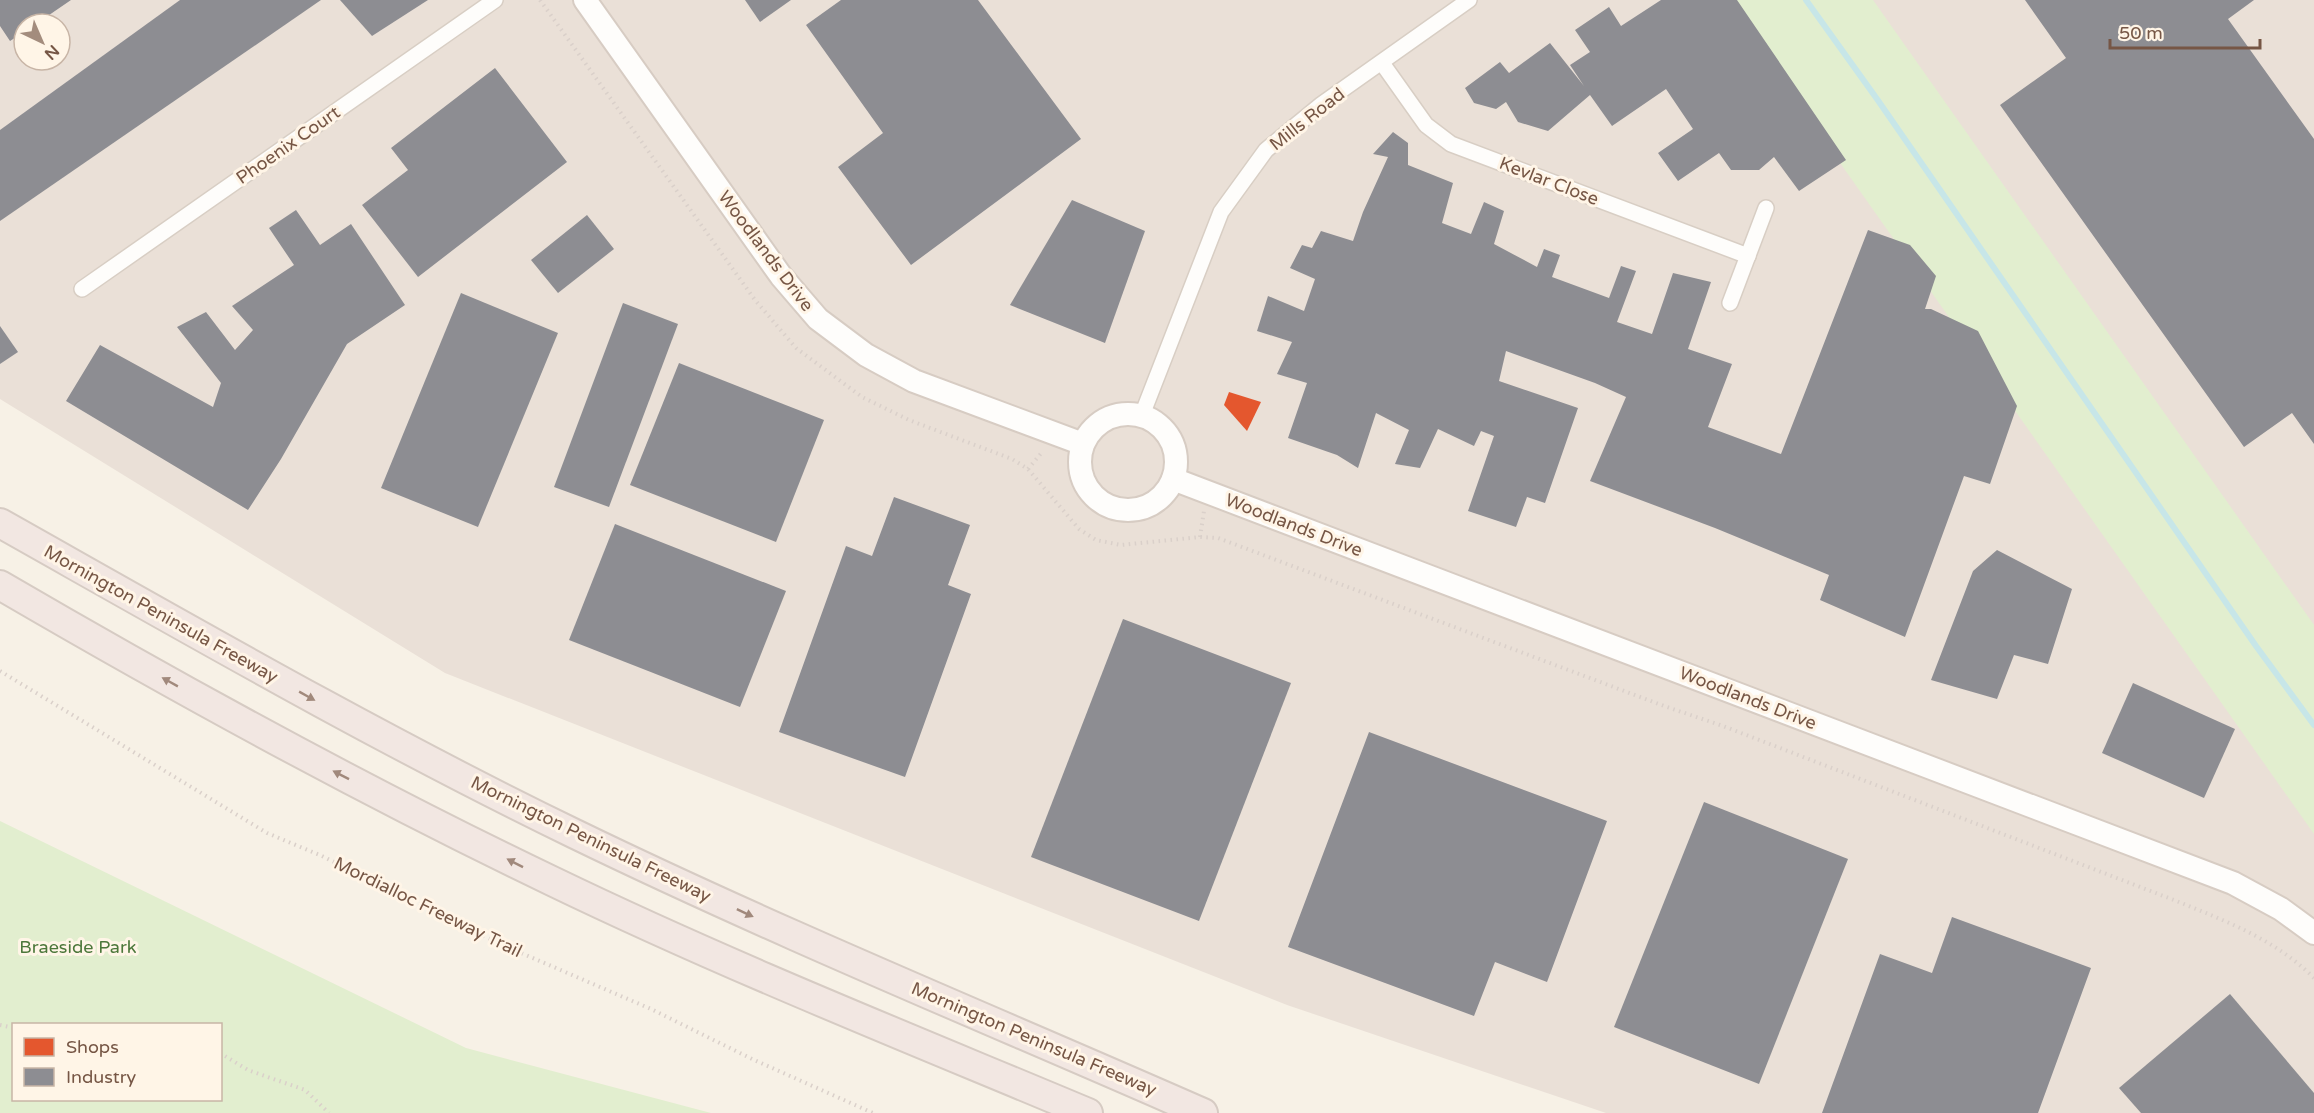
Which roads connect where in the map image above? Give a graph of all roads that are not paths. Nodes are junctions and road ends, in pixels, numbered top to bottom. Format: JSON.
{"nodes":[{"id":1,"x":495,"y":0,"type":"edge"},
{"id":2,"x":585,"y":0,"type":"edge"},
{"id":3,"x":1469,"y":0,"type":"edge"},
{"id":4,"x":1382,"y":63,"type":"junction"},
{"id":5,"x":1766,"y":208,"type":"dead end"},
{"id":6,"x":1748,"y":256,"type":"junction"},
{"id":7,"x":82,"y":290,"type":"dead end"},
{"id":8,"x":1730,"y":303,"type":"dead end"},
{"id":9,"x":1142,"y":415,"type":"junction"},
{"id":10,"x":1083,"y":444,"type":"junction"},
{"id":11,"x":1173,"y":479,"type":"junction"},
{"id":12,"x":0,"y":523,"type":"edge"},
{"id":13,"x":0,"y":585,"type":"edge"},
{"id":14,"x":550,"y":880,"type":"junction"},
{"id":15,"x":2314,"y":933,"type":"edge"},
{"id":16,"x":1058,"y":1113,"type":"edge"},
{"id":17,"x":1088,"y":1113,"type":"edge"},
{"id":18,"x":1203,"y":1113,"type":"edge"}],
"edges":[{"from":1,"to":7,"type":"street","name":"Phoenix Court"},
{"from":2,"to":10,"type":"street","name":"Woodlands Drive"},
{"from":3,"to":4,"type":"street","name":"Mills Road"},
{"from":4,"to":6,"type":"street","name":"Kevlar Close"},
{"from":4,"to":9,"type":"street","name":"Mills Road"},
{"from":5,"to":6,"type":"street"},
{"from":6,"to":8,"type":"street"},
{"from":9,"to":10,"type":"street"},
{"from":9,"to":11,"type":"street"},
{"from":10,"to":11,"type":"street"},
{"from":11,"to":15,"type":"street","name":"Woodlands Drive"},
{"from":12,"to":18,"type":"highway","name":"Mornington Peninsula Freeway","one_way":true},
{"from":14,"to":13,"type":"highway","one_way":true},
{"from":14,"to":16,"type":"highway"},
{"from":14,"to":17,"type":"highway"}]}
